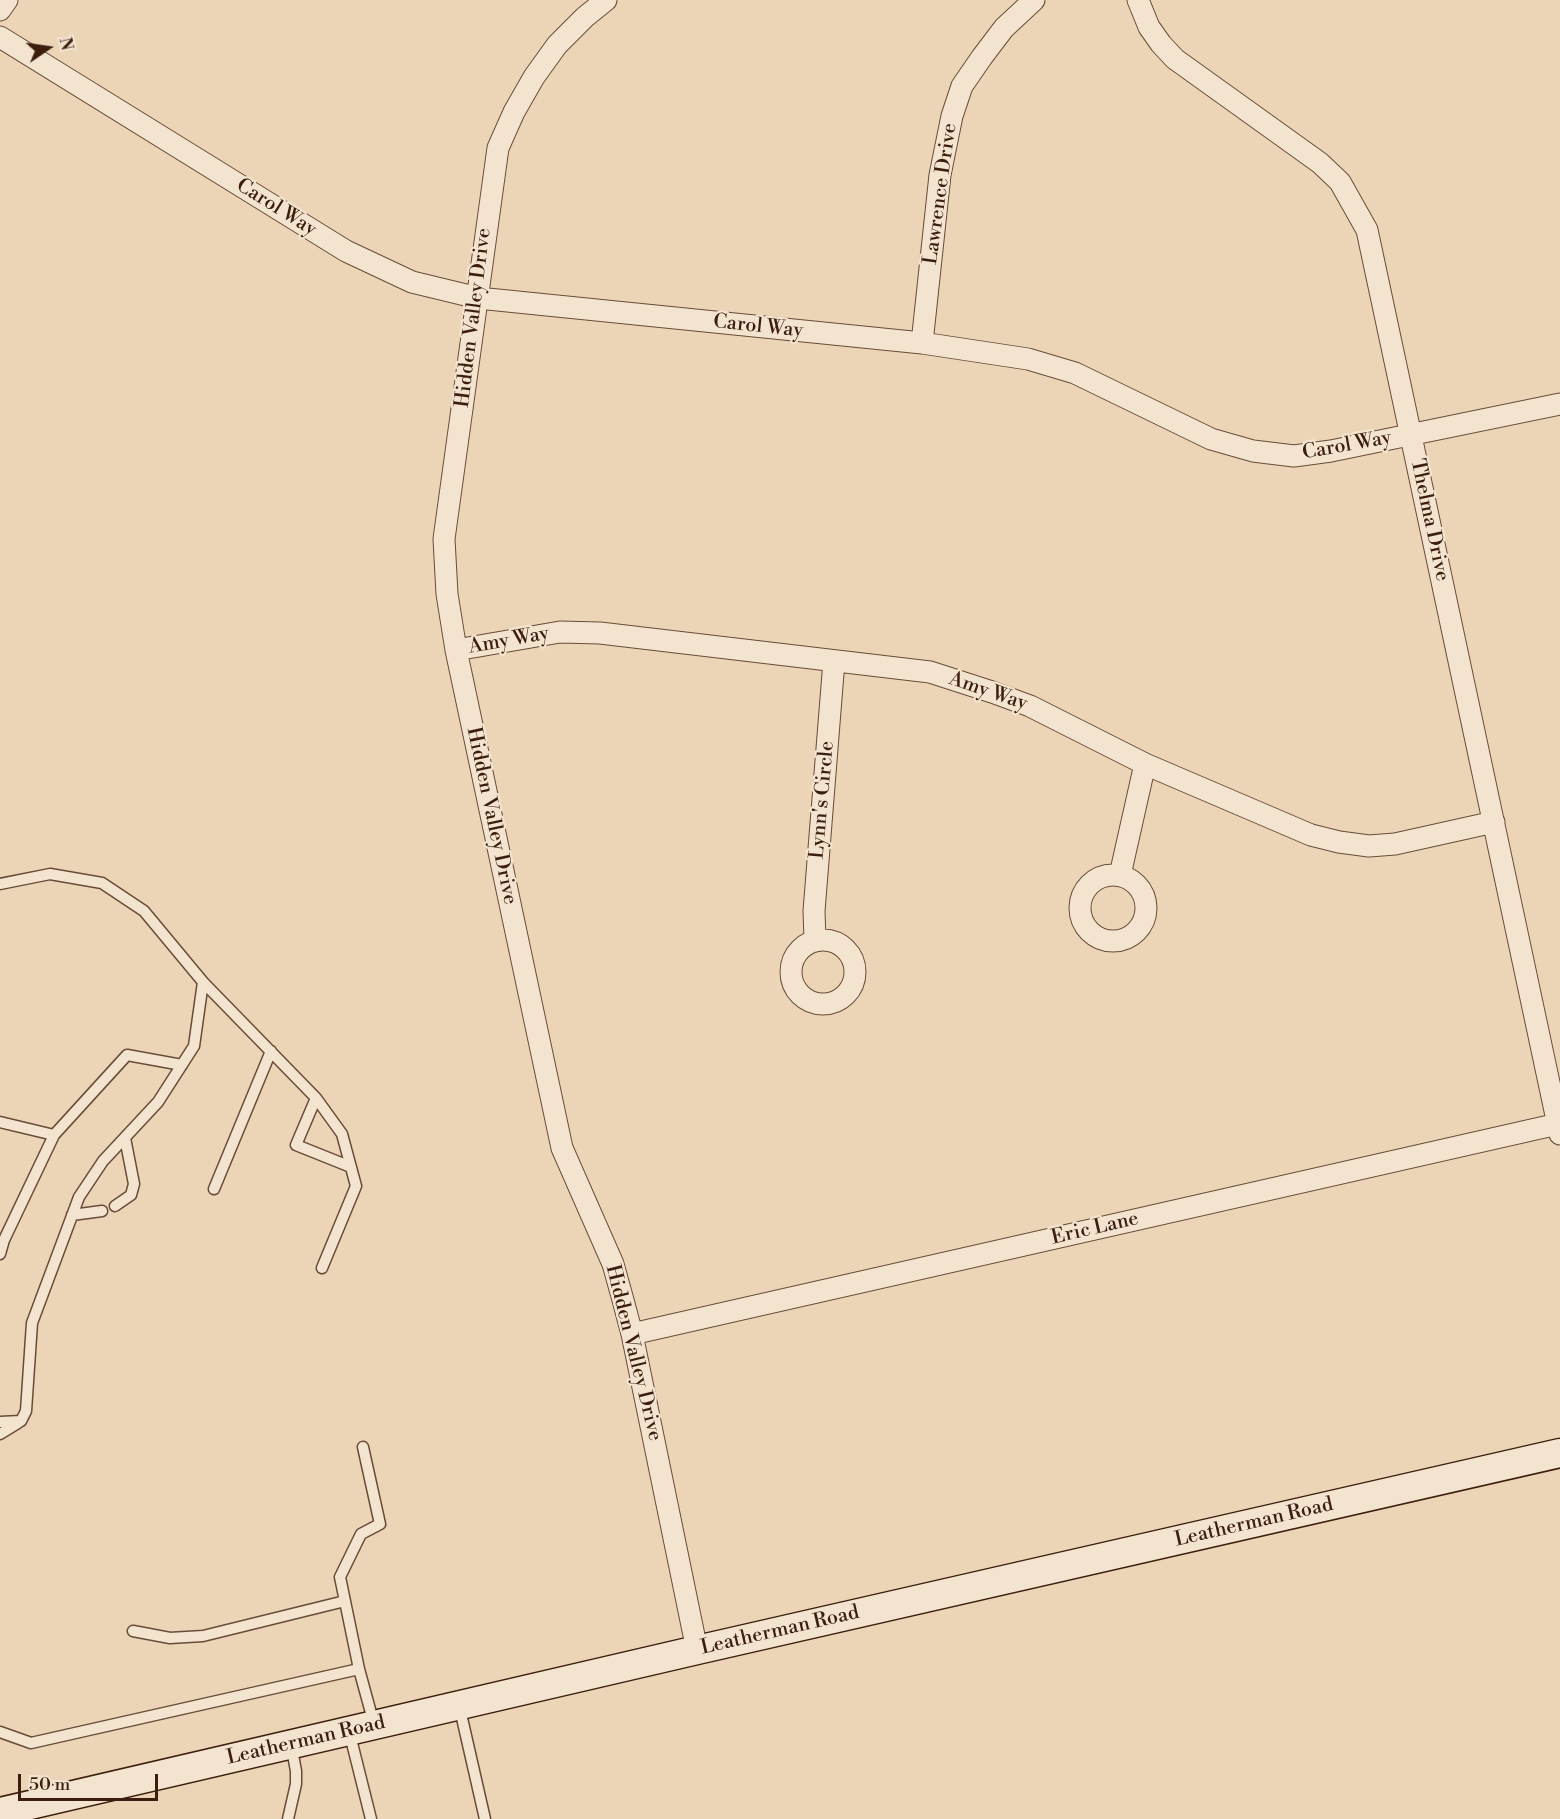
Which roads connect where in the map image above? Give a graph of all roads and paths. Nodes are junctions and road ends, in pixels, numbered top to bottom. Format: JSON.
{"nodes":[{"id":1,"x":7,"y":0,"type":"edge"},
{"id":2,"x":606,"y":0,"type":"edge"},
{"id":3,"x":1034,"y":0,"type":"edge"},
{"id":4,"x":1138,"y":0,"type":"edge"},
{"id":5,"x":0,"y":10,"type":"edge"},
{"id":6,"x":0,"y":37,"type":"edge"},
{"id":7,"x":478,"y":298,"type":"junction"},
{"id":8,"x":922,"y":344,"type":"junction"},
{"id":9,"x":1560,"y":404,"type":"edge"},
{"id":10,"x":1412,"y":435,"type":"junction"},
{"id":11,"x":456,"y":650,"type":"junction"},
{"id":12,"x":834,"y":661,"type":"junction"},
{"id":13,"x":1145,"y":764,"type":"junction"},
{"id":14,"x":1494,"y":822,"type":"junction"},
{"id":15,"x":1120,"y":875,"type":"dead end"},
{"id":16,"x":0,"y":884,"type":"edge"},
{"id":17,"x":815,"y":940,"type":"dead end"},
{"id":18,"x":203,"y":982,"type":"junction"},
{"id":19,"x":271,"y":1050,"type":"junction"},
{"id":20,"x":182,"y":1065,"type":"junction"},
{"id":21,"x":316,"y":1098,"type":"junction"},
{"id":22,"x":0,"y":1122,"type":"edge"},
{"id":23,"x":1559,"y":1129,"type":"edge"},
{"id":24,"x":54,"y":1135,"type":"junction"},
{"id":25,"x":125,"y":1138,"type":"junction"},
{"id":26,"x":351,"y":1167,"type":"junction"},
{"id":27,"x":214,"y":1189,"type":"dead end"},
{"id":28,"x":115,"y":1206,"type":"dead end"},
{"id":29,"x":102,"y":1211,"type":"dead end"},
{"id":30,"x":72,"y":1215,"type":"junction"},
{"id":31,"x":0,"y":1254,"type":"edge"},
{"id":32,"x":322,"y":1268,"type":"dead end"},
{"id":33,"x":632,"y":1334,"type":"junction"},
{"id":34,"x":21,"y":1421,"type":"junction"},
{"id":35,"x":0,"y":1422,"type":"edge"},
{"id":36,"x":0,"y":1434,"type":"edge"},
{"id":37,"x":363,"y":1447,"type":"dead end"},
{"id":38,"x":1560,"y":1453,"type":"edge"},
{"id":39,"x":345,"y":1601,"type":"junction"},
{"id":40,"x":133,"y":1631,"type":"dead end"},
{"id":41,"x":698,"y":1650,"type":"junction"},
{"id":42,"x":359,"y":1669,"type":"junction"},
{"id":43,"x":459,"y":1705,"type":"junction"},
{"id":44,"x":361,"y":1728,"type":"junction"},
{"id":45,"x":0,"y":1732,"type":"edge"},
{"id":46,"x":291,"y":1744,"type":"junction"},
{"id":47,"x":0,"y":1812,"type":"edge"},
{"id":48,"x":288,"y":1819,"type":"edge"},
{"id":49,"x":371,"y":1819,"type":"edge"},
{"id":50,"x":484,"y":1819,"type":"edge"}],
"edges":[{"from":1,"to":5,"type":"street"},
{"from":2,"to":7,"type":"street","name":"Hidden Valley Drive"},
{"from":3,"to":8,"type":"street","name":"Lawrence Drive"},
{"from":4,"to":10,"type":"street","name":"Thelma Drive"},
{"from":6,"to":7,"type":"street","name":"Carol Way"},
{"from":7,"to":8,"type":"street","name":"Carol Way"},
{"from":7,"to":11,"type":"street","name":"Hidden Valley Drive"},
{"from":8,"to":10,"type":"street","name":"Carol Way"},
{"from":9,"to":10,"type":"street","name":"Carol Way"},
{"from":10,"to":14,"type":"street","name":"Thelma Drive"},
{"from":11,"to":12,"type":"street","name":"Amy Way"},
{"from":11,"to":33,"type":"street","name":"Hidden Valley Drive"},
{"from":12,"to":13,"type":"street","name":"Amy Way"},
{"from":12,"to":17,"type":"street","name":"Lynn's Circle"},
{"from":13,"to":14,"type":"street","name":"Amy Way"},
{"from":13,"to":15,"type":"street"},
{"from":14,"to":23,"type":"street","name":"Thelma Drive"},
{"from":16,"to":18,"type":"lane"},
{"from":18,"to":19,"type":"lane"},
{"from":18,"to":20,"type":"lane"},
{"from":19,"to":21,"type":"lane"},
{"from":19,"to":27,"type":"lane"},
{"from":20,"to":24,"type":"lane"},
{"from":20,"to":25,"type":"lane"},
{"from":21,"to":26,"type":"lane"},
{"from":21,"to":26,"type":"lane"},
{"from":22,"to":24,"type":"lane"},
{"from":23,"to":33,"type":"street","name":"Eric Lane"},
{"from":24,"to":31,"type":"lane"},
{"from":25,"to":28,"type":"lane"},
{"from":25,"to":30,"type":"lane"},
{"from":26,"to":32,"type":"lane"},
{"from":29,"to":30,"type":"lane"},
{"from":30,"to":34,"type":"lane"},
{"from":33,"to":41,"type":"street","name":"Hidden Valley Drive"},
{"from":34,"to":35,"type":"lane"},
{"from":34,"to":36,"type":"lane"},
{"from":37,"to":39,"type":"lane"},
{"from":38,"to":41,"type":"street","name":"Leatherman Road"},
{"from":39,"to":40,"type":"lane"},
{"from":39,"to":42,"type":"lane"},
{"from":41,"to":43,"type":"street","name":"Leatherman Road"},
{"from":42,"to":44,"type":"lane"},
{"from":42,"to":45,"type":"lane"},
{"from":43,"to":44,"type":"street","name":"Leatherman Road"},
{"from":43,"to":50,"type":"lane"},
{"from":44,"to":46,"type":"street","name":"Leatherman Road"},
{"from":44,"to":49,"type":"lane"},
{"from":46,"to":47,"type":"street","name":"Leatherman Road"},
{"from":46,"to":48,"type":"lane"}]}
